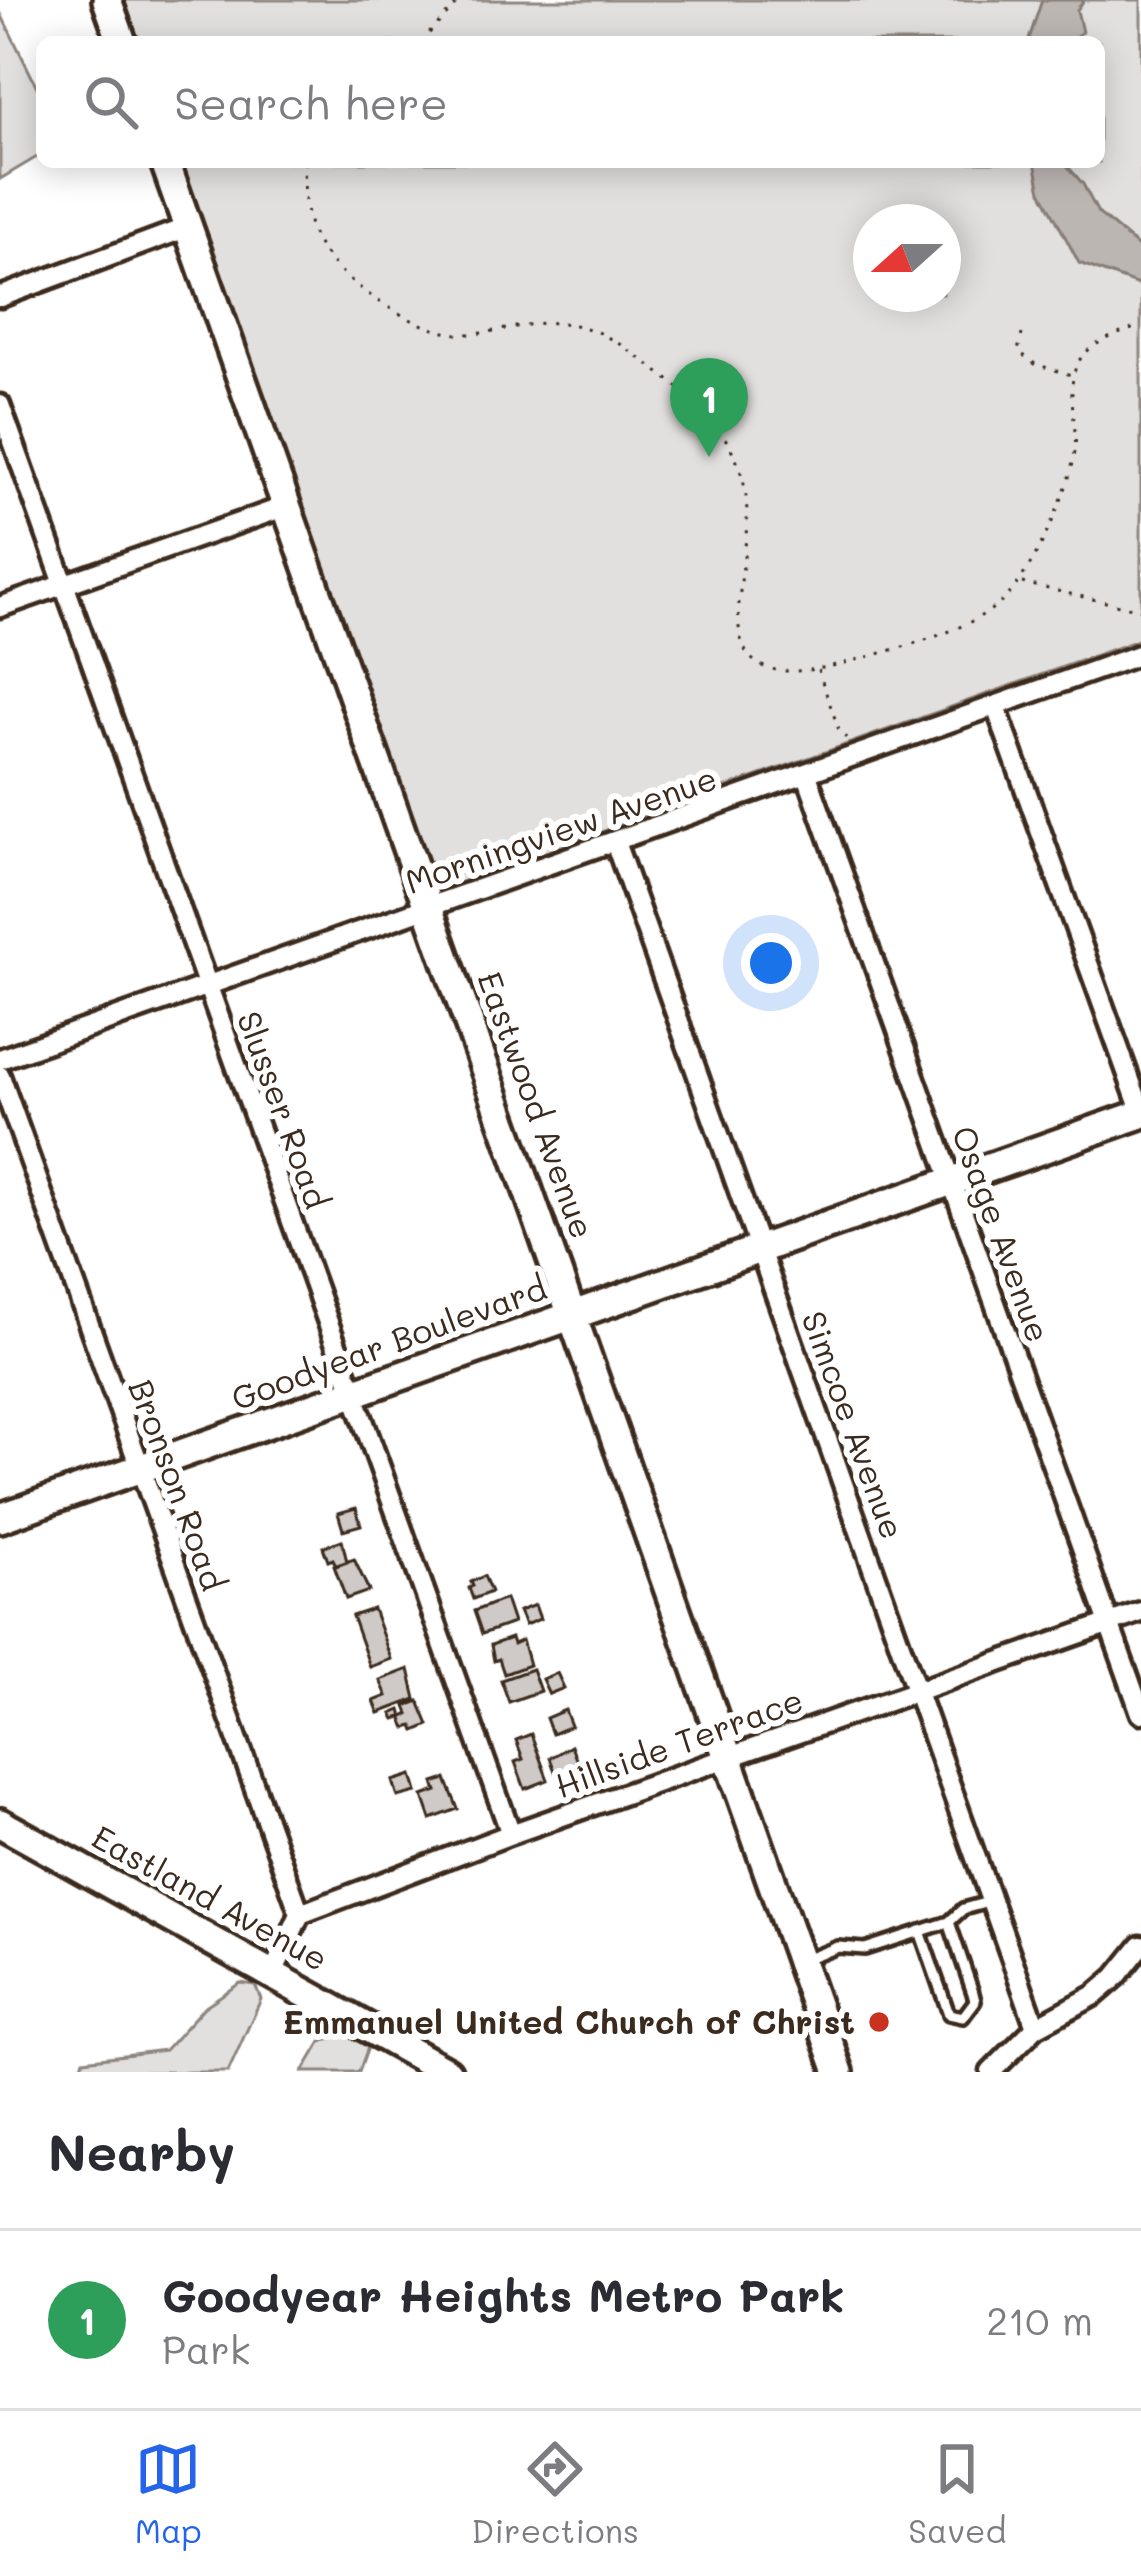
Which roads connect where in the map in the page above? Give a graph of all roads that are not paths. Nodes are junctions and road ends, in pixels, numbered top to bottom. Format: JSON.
{"nodes":[{"id":1,"x":107,"y":0,"type":"edge"},
{"id":2,"x":120,"y":36,"type":"edge"},
{"id":3,"x":167,"y":168,"type":"edge"},
{"id":4,"x":188,"y":227,"type":"junction"},
{"id":5,"x":0,"y":297,"type":"edge"},
{"id":6,"x":0,"y":405,"type":"edge"},
{"id":7,"x":284,"y":507,"type":"junction"},
{"id":8,"x":64,"y":583,"type":"junction"},
{"id":9,"x":0,"y":607,"type":"edge"},
{"id":10,"x":1141,"y":655,"type":"edge"},
{"id":11,"x":996,"y":707,"type":"junction"},
{"id":12,"x":807,"y":775,"type":"junction"},
{"id":13,"x":615,"y":842,"type":"junction"},
{"id":14,"x":428,"y":908,"type":"junction"},
{"id":15,"x":206,"y":985,"type":"junction"},
{"id":16,"x":0,"y":1059,"type":"edge"},
{"id":17,"x":0,"y":1076,"type":"edge"},
{"id":18,"x":1141,"y":1113,"type":"edge"},
{"id":19,"x":950,"y":1181,"type":"junction"},
{"id":20,"x":758,"y":1250,"type":"junction"},
{"id":21,"x":572,"y":1316,"type":"junction"},
{"id":22,"x":353,"y":1394,"type":"junction"},
{"id":23,"x":139,"y":1470,"type":"junction"},
{"id":24,"x":0,"y":1518,"type":"edge"},
{"id":25,"x":1141,"y":1612,"type":"edge"},
{"id":26,"x":1109,"y":1623,"type":"junction"},
{"id":27,"x":918,"y":1689,"type":"junction"},
{"id":28,"x":1141,"y":1713,"type":"edge"},
{"id":29,"x":728,"y":1757,"type":"junction"},
{"id":30,"x":0,"y":1823,"type":"edge"},
{"id":31,"x":511,"y":1834,"type":"junction"},
{"id":32,"x":992,"y":1900,"type":"junction"},
{"id":33,"x":300,"y":1914,"type":"junction"},
{"id":34,"x":949,"y":1922,"type":"junction"},
{"id":35,"x":920,"y":1931,"type":"junction"},
{"id":36,"x":1141,"y":1946,"type":"edge"},
{"id":37,"x":800,"y":1962,"type":"junction"},
{"id":38,"x":273,"y":1973,"type":"junction"},
{"id":39,"x":1036,"y":2027,"type":"junction"},
{"id":40,"x":447,"y":2072,"type":"edge"},
{"id":41,"x":839,"y":2072,"type":"edge"},
{"id":42,"x":992,"y":2072,"type":"edge"}],
"edges":[{"from":1,"to":2,"type":"street"},
{"from":3,"to":4,"type":"street","name":"Eastwood Avenue"},
{"from":4,"to":5,"type":"street"},
{"from":4,"to":7,"type":"street","name":"Eastwood Avenue"},
{"from":6,"to":8,"type":"street","name":"Slusser Road"},
{"from":7,"to":8,"type":"street"},
{"from":7,"to":14,"type":"street","name":"Eastwood Avenue"},
{"from":8,"to":9,"type":"street"},
{"from":8,"to":15,"type":"street","name":"Slusser Road"},
{"from":10,"to":11,"type":"street","name":"Morningview Avenue"},
{"from":11,"to":12,"type":"street","name":"Morningview Avenue"},
{"from":11,"to":18,"type":"street"},
{"from":12,"to":13,"type":"street","name":"Morningview Avenue"},
{"from":12,"to":19,"type":"street","name":"Osage Avenue"},
{"from":13,"to":14,"type":"street","name":"Morningview Avenue"},
{"from":13,"to":20,"type":"street","name":"Simcoe Avenue"},
{"from":14,"to":15,"type":"street","name":"Morningview Avenue"},
{"from":14,"to":21,"type":"street","name":"Eastwood Avenue"},
{"from":15,"to":16,"type":"street","name":"Morningview Avenue"},
{"from":15,"to":22,"type":"street","name":"Slusser Road"},
{"from":17,"to":23,"type":"street","name":"Bronson Road"},
{"from":18,"to":19,"type":"street","name":"Goodyear Boulevard"},
{"from":19,"to":20,"type":"street","name":"Goodyear Boulevard"},
{"from":19,"to":26,"type":"street","name":"Osage Avenue"},
{"from":20,"to":21,"type":"street","name":"Goodyear Boulevard"},
{"from":20,"to":27,"type":"street","name":"Simcoe Avenue"},
{"from":21,"to":22,"type":"street","name":"Goodyear Boulevard"},
{"from":21,"to":29,"type":"street","name":"Eastwood Avenue"},
{"from":22,"to":23,"type":"street","name":"Goodyear Boulevard"},
{"from":22,"to":31,"type":"street","name":"Slusser Road"},
{"from":23,"to":24,"type":"street","name":"Goodyear Boulevard"},
{"from":23,"to":33,"type":"street","name":"Bronson Road"},
{"from":25,"to":26,"type":"street","name":"Hillside Terrace"},
{"from":26,"to":27,"type":"street","name":"Hillside Terrace"},
{"from":26,"to":28,"type":"street","name":"Osage Avenue"},
{"from":27,"to":29,"type":"street","name":"Hillside Terrace"},
{"from":27,"to":32,"type":"street","name":"Simcoe Avenue"},
{"from":29,"to":31,"type":"street","name":"Hillside Terrace"},
{"from":29,"to":37,"type":"street","name":"Eastwood Avenue"},
{"from":30,"to":38,"type":"street","name":"Eastland Avenue"},
{"from":31,"to":33,"type":"street","name":"Hillside Terrace"},
{"from":32,"to":34,"type":"lane"},
{"from":32,"to":39,"type":"street","name":"Simcoe Avenue"},
{"from":33,"to":38,"type":"street"},
{"from":34,"to":35,"type":"lane"},
{"from":34,"to":35,"type":"lane"},
{"from":35,"to":37,"type":"lane"},
{"from":36,"to":39,"type":"street"},
{"from":37,"to":41,"type":"street","name":"Eastwood Avenue"},
{"from":38,"to":40,"type":"street","name":"Eastland Avenue"},
{"from":39,"to":42,"type":"street"}]}
